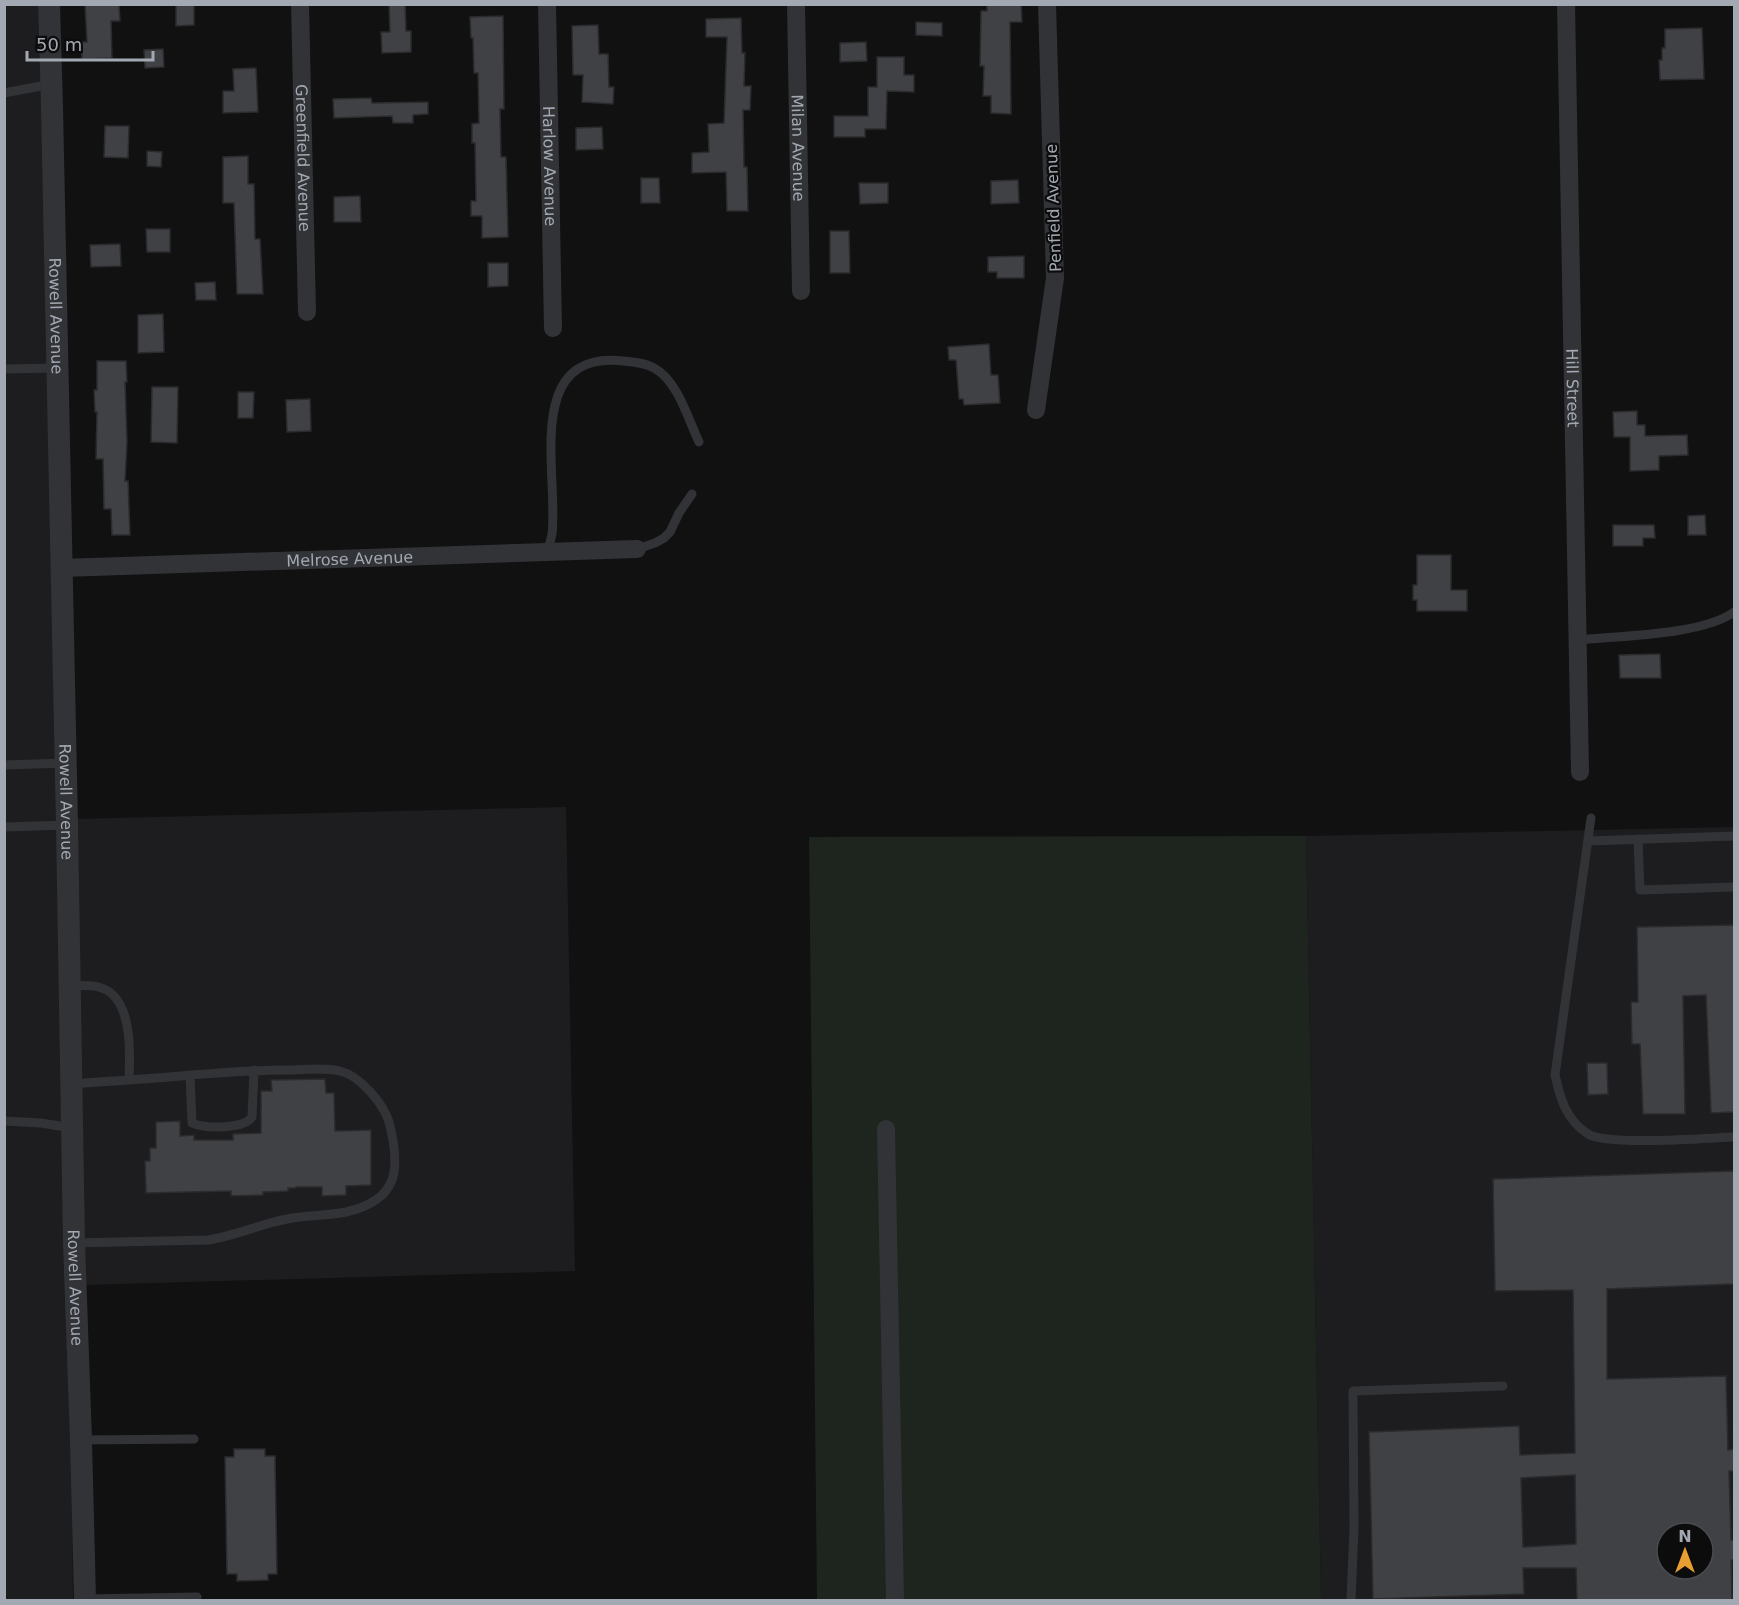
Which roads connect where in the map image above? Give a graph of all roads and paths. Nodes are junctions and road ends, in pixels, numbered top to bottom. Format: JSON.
{"nodes":[{"id":1,"x":49,"y":4,"type":"edge"},
{"id":2,"x":300,"y":4,"type":"edge"},
{"id":3,"x":547,"y":4,"type":"edge"},
{"id":4,"x":796,"y":4,"type":"edge"},
{"id":5,"x":1047,"y":4,"type":"edge"},
{"id":6,"x":1566,"y":4,"type":"edge"},
{"id":7,"x":52,"y":84,"type":"junction"},
{"id":8,"x":4,"y":93,"type":"edge"},
{"id":9,"x":801,"y":291,"type":"dead end"},
{"id":10,"x":307,"y":312,"type":"dead end"},
{"id":11,"x":553,"y":328,"type":"dead end"},
{"id":12,"x":57,"y":368,"type":"junction"},
{"id":13,"x":4,"y":369,"type":"edge"},
{"id":14,"x":1036,"y":410,"type":"dead end"},
{"id":15,"x":699,"y":442,"type":"dead end"},
{"id":16,"x":692,"y":494,"type":"dead end"},
{"id":17,"x":637,"y":549,"type":"joint"},
{"id":18,"x":548,"y":552,"type":"junction"},
{"id":19,"x":62,"y":568,"type":"junction"},
{"id":20,"x":1734,"y":612,"type":"edge"},
{"id":21,"x":1578,"y":640,"type":"junction"},
{"id":22,"x":66,"y":763,"type":"junction"},
{"id":23,"x":4,"y":765,"type":"edge"},
{"id":24,"x":1580,"y":772,"type":"dead end"},
{"id":25,"x":1591,"y":818,"type":"dead end"},
{"id":26,"x":67,"y":825,"type":"junction"},
{"id":27,"x":4,"y":827,"type":"edge"},
{"id":28,"x":1734,"y":836,"type":"edge"},
{"id":29,"x":1638,"y":840,"type":"junction"},
{"id":30,"x":1589,"y":841,"type":"junction"},
{"id":31,"x":1734,"y":887,"type":"edge"},
{"id":32,"x":69,"y":986,"type":"junction"},
{"id":33,"x":254,"y":1070,"type":"junction"},
{"id":34,"x":190,"y":1075,"type":"junction"},
{"id":35,"x":129,"y":1080,"type":"junction"},
{"id":36,"x":71,"y":1084,"type":"junction"},
{"id":37,"x":4,"y":1121,"type":"edge"},
{"id":38,"x":72,"y":1128,"type":"junction"},
{"id":39,"x":886,"y":1129,"type":"dead end"},
{"id":40,"x":1734,"y":1137,"type":"edge"},
{"id":41,"x":74,"y":1244,"type":"junction"},
{"id":42,"x":1503,"y":1386,"type":"dead end"},
{"id":43,"x":194,"y":1439,"type":"dead end"},
{"id":44,"x":81,"y":1440,"type":"junction"},
{"id":45,"x":197,"y":1597,"type":"dead end"},
{"id":46,"x":85,"y":1600,"type":"edge"},
{"id":47,"x":895,"y":1600,"type":"edge"},
{"id":48,"x":1351,"y":1600,"type":"edge"}],
"edges":[{"from":1,"to":7,"type":"street","name":"Rowell Avenue"},
{"from":2,"to":10,"type":"street","name":"Greenfield Avenue"},
{"from":3,"to":11,"type":"street","name":"Harlow Avenue"},
{"from":4,"to":9,"type":"street","name":"Milan Avenue"},
{"from":5,"to":14,"type":"street","name":"Penfield Avenue"},
{"from":6,"to":21,"type":"street","name":"Hill Street"},
{"from":7,"to":8,"type":"lane"},
{"from":7,"to":12,"type":"street","name":"Rowell Avenue"},
{"from":12,"to":13,"type":"lane"},
{"from":12,"to":19,"type":"street","name":"Rowell Avenue"},
{"from":15,"to":18,"type":"lane"},
{"from":16,"to":17,"type":"lane"},
{"from":17,"to":18,"type":"street","name":"Melrose Avenue"},
{"from":18,"to":19,"type":"street","name":"Melrose Avenue"},
{"from":19,"to":22,"type":"street","name":"Rowell Avenue"},
{"from":20,"to":21,"type":"lane"},
{"from":21,"to":24,"type":"street","name":"Hill Street"},
{"from":22,"to":23,"type":"lane"},
{"from":22,"to":26,"type":"street","name":"Rowell Avenue"},
{"from":25,"to":30,"type":"lane"},
{"from":26,"to":27,"type":"lane"},
{"from":26,"to":32,"type":"street","name":"Rowell Avenue"},
{"from":28,"to":29,"type":"lane"},
{"from":29,"to":30,"type":"lane"},
{"from":29,"to":31,"type":"lane"},
{"from":30,"to":40,"type":"lane"},
{"from":32,"to":35,"type":"lane"},
{"from":32,"to":36,"type":"street","name":"Rowell Avenue"},
{"from":33,"to":34,"type":"lane"},
{"from":33,"to":34,"type":"lane"},
{"from":33,"to":41,"type":"lane"},
{"from":34,"to":35,"type":"lane"},
{"from":35,"to":36,"type":"lane"},
{"from":36,"to":38,"type":"street","name":"Rowell Avenue"},
{"from":37,"to":38,"type":"lane"},
{"from":38,"to":41,"type":"street","name":"Rowell Avenue"},
{"from":39,"to":47,"type":"street"},
{"from":41,"to":44,"type":"street","name":"Rowell Avenue"},
{"from":42,"to":48,"type":"lane"},
{"from":43,"to":44,"type":"lane"},
{"from":44,"to":46,"type":"street","name":"Rowell Avenue"},
{"from":45,"to":46,"type":"lane"}]}
